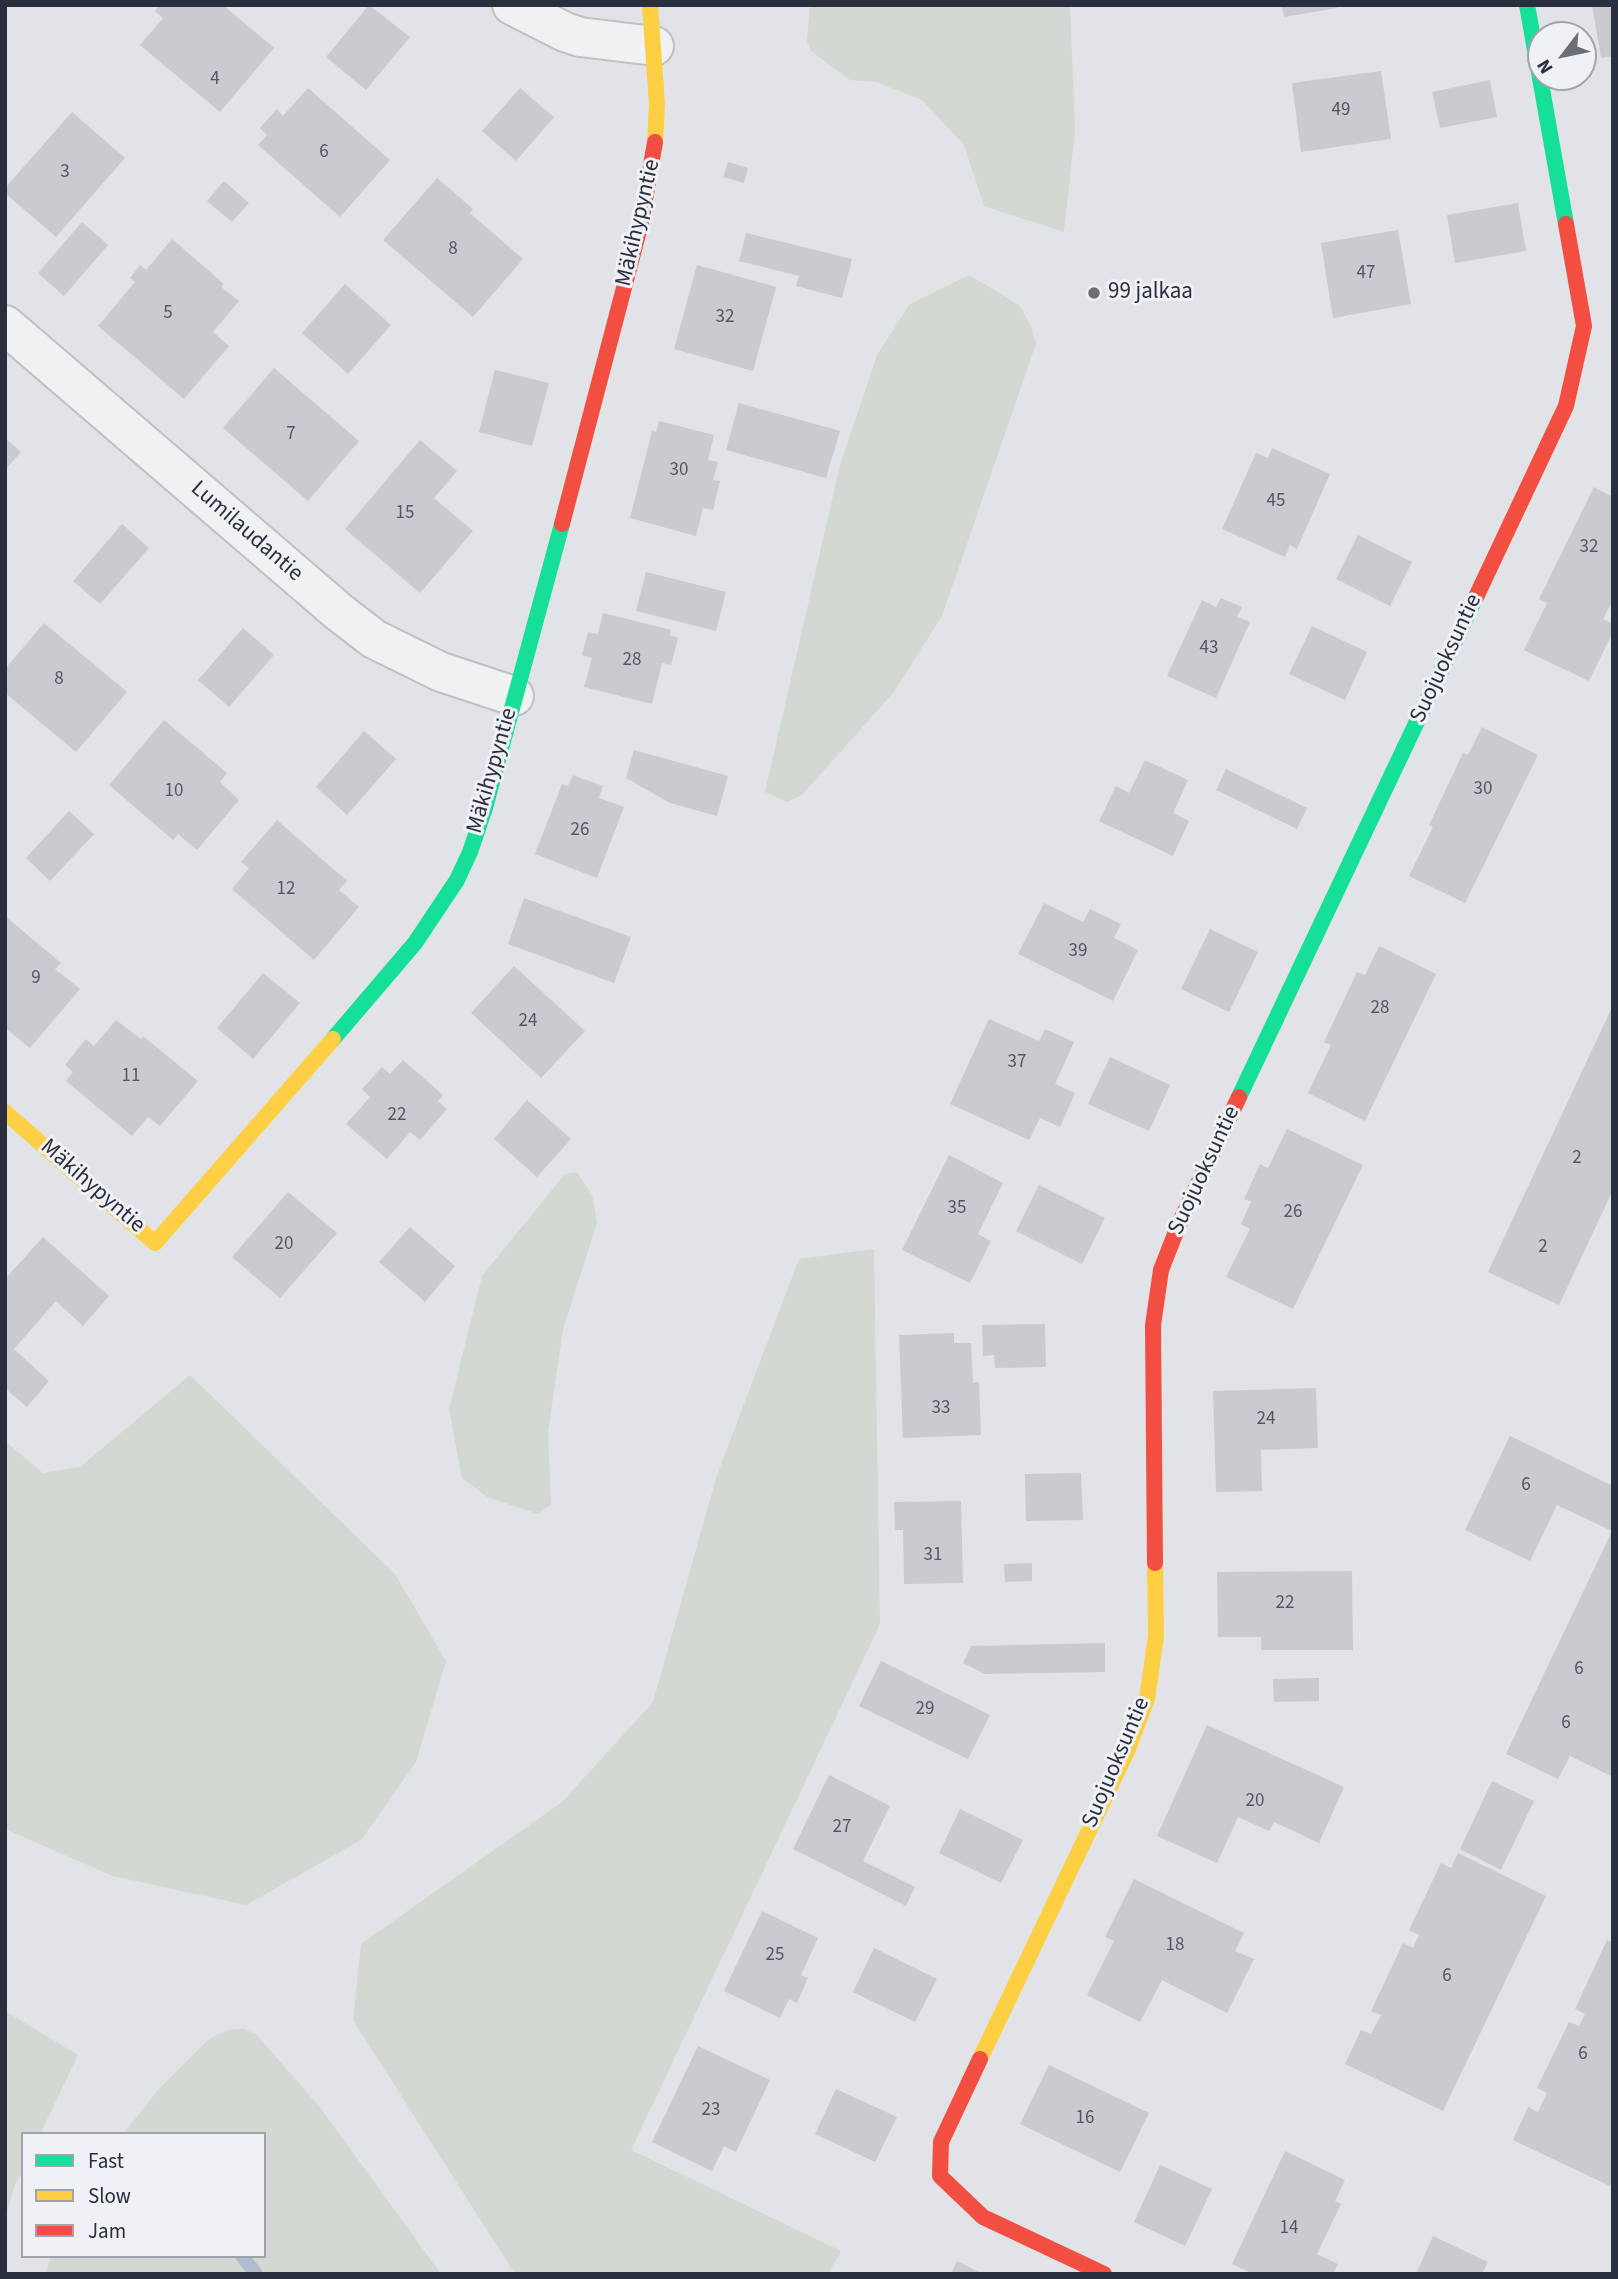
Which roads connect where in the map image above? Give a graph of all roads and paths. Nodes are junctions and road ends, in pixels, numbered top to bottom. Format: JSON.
{"nodes":[{"id":1,"x":512,"y":5,"type":"edge"},
{"id":2,"x":650,"y":5,"type":"edge"},
{"id":3,"x":1527,"y":5,"type":"edge"},
{"id":4,"x":654,"y":46,"type":"junction"},
{"id":5,"x":5,"y":325,"type":"edge"},
{"id":6,"x":514,"y":696,"type":"junction"},
{"id":7,"x":5,"y":1112,"type":"edge"},
{"id":8,"x":1104,"y":2274,"type":"edge"}],
"edges":[{"from":1,"to":4,"type":"street"},
{"from":2,"to":4,"type":"street","name":"Mäkihypyntie"},
{"from":3,"to":8,"type":"street","name":"Suojuoksuntie"},
{"from":4,"to":6,"type":"street","name":"Mäkihypyntie"},
{"from":5,"to":6,"type":"street","name":"Lumilaudantie"},
{"from":6,"to":7,"type":"street","name":"Mäkihypyntie"}]}
